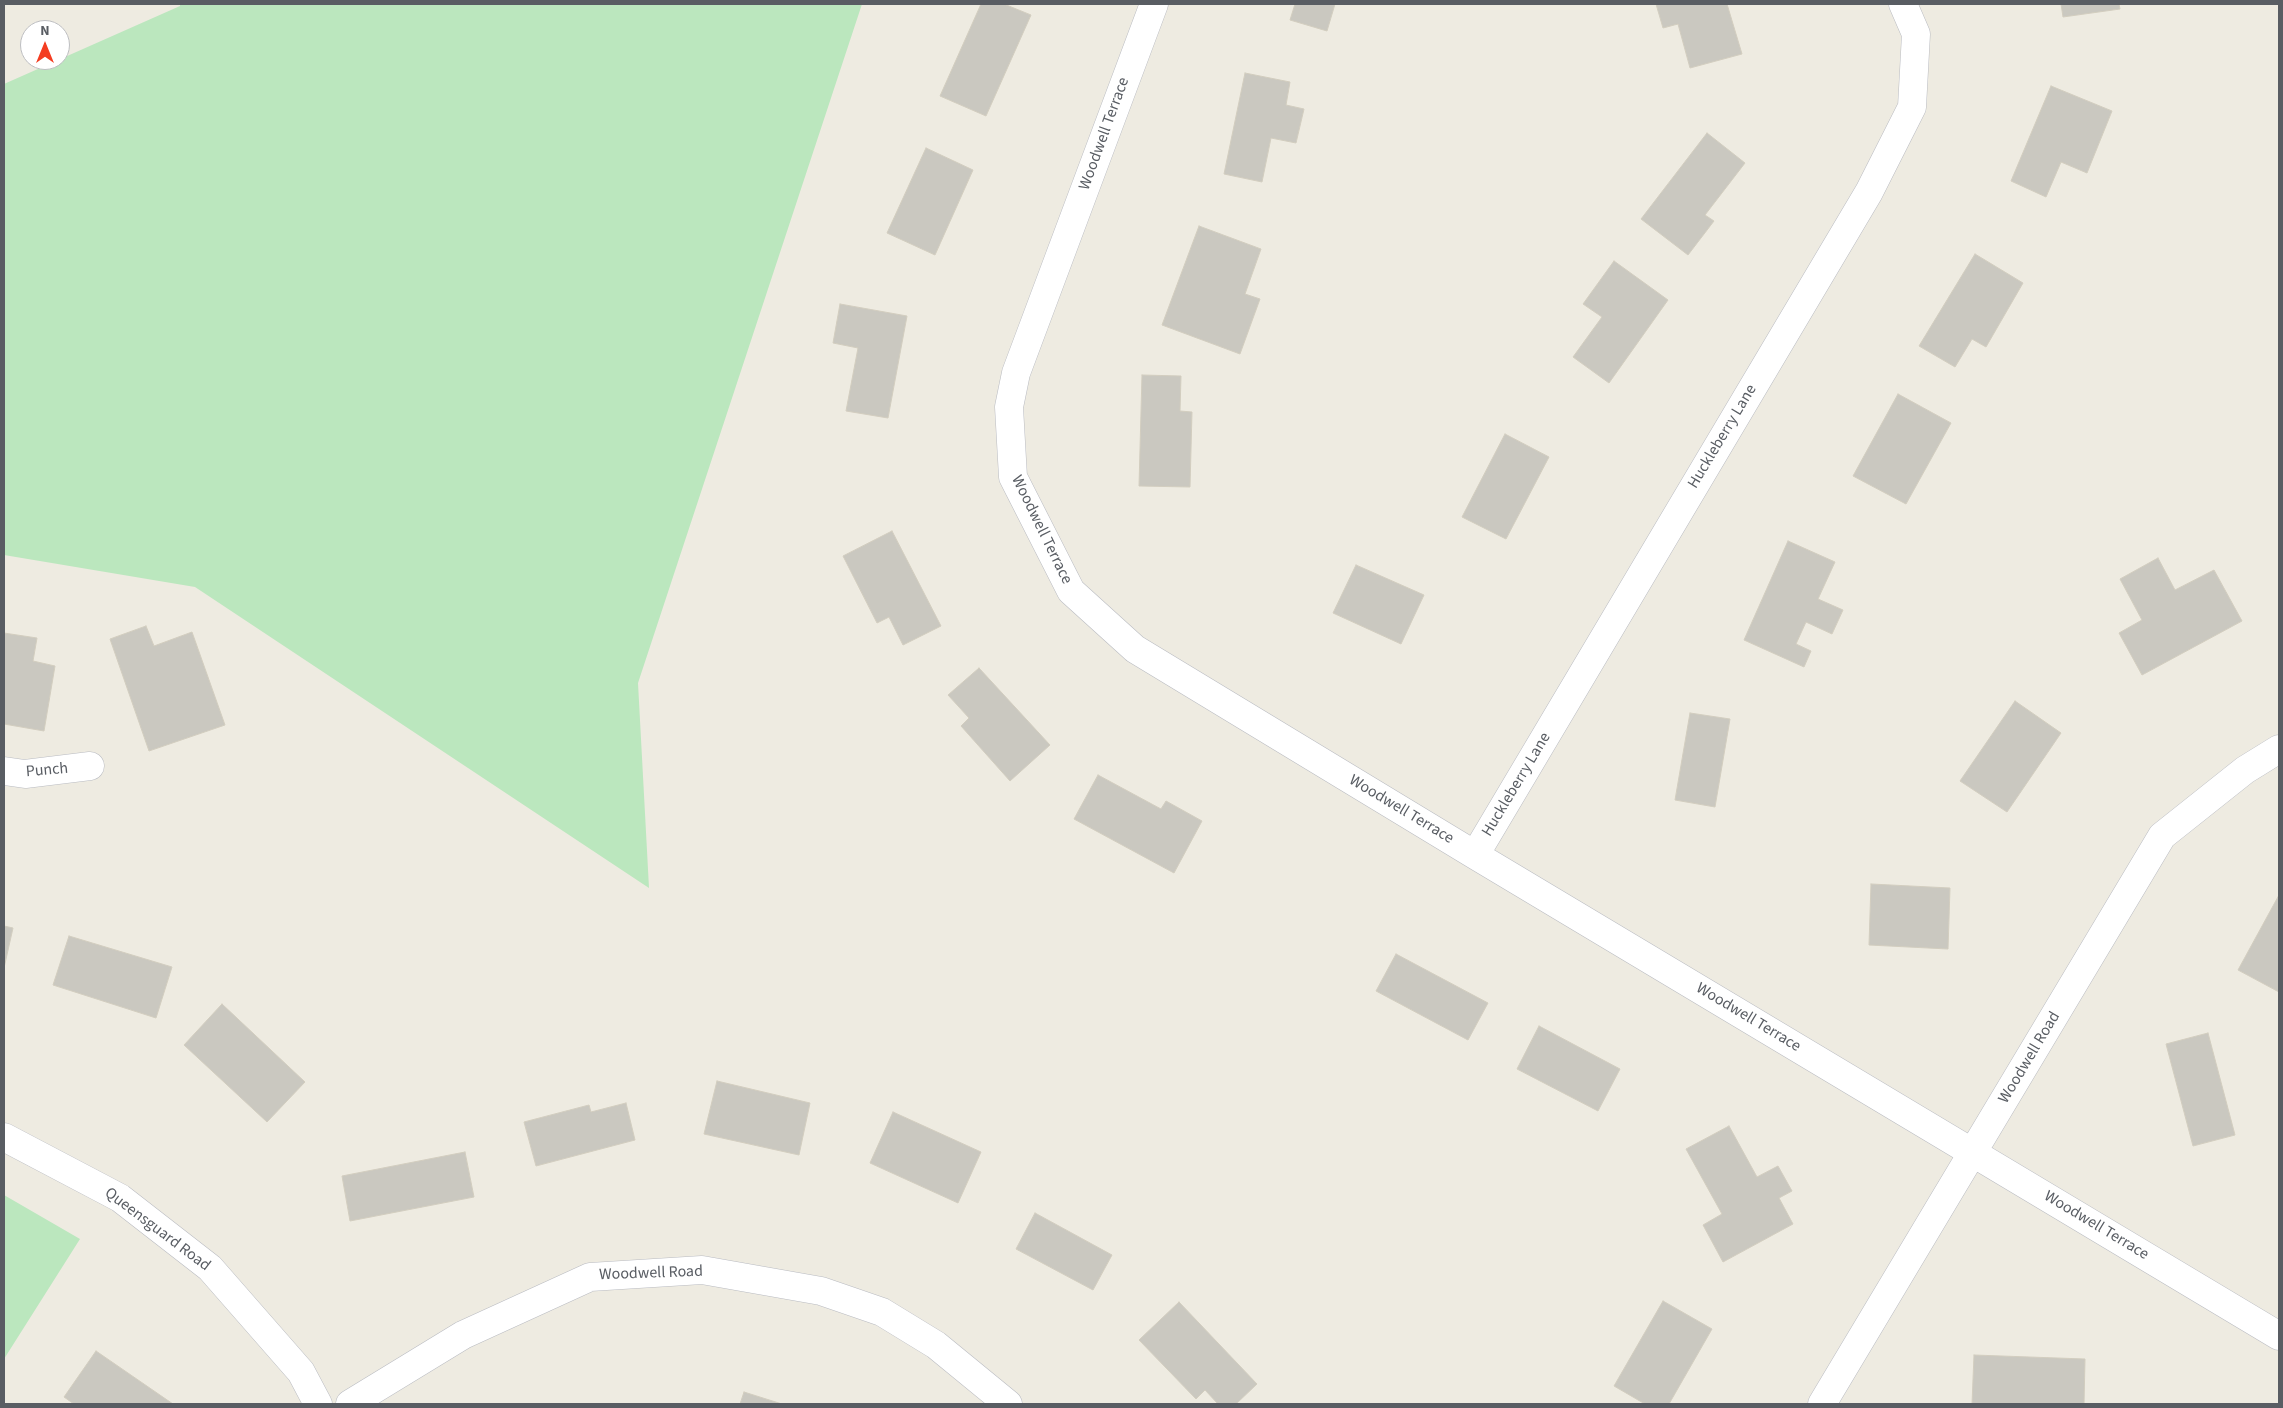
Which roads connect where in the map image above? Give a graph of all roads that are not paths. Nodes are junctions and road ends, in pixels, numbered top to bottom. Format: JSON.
{"nodes":[{"id":1,"x":1154,"y":4,"type":"edge"},
{"id":2,"x":1903,"y":4,"type":"edge"},
{"id":3,"x":2279,"y":749,"type":"edge"},
{"id":4,"x":90,"y":766,"type":"dead end"},
{"id":5,"x":4,"y":771,"type":"edge"},
{"id":6,"x":1475,"y":855,"type":"junction"},
{"id":7,"x":4,"y":1137,"type":"edge"},
{"id":8,"x":1974,"y":1152,"type":"junction"},
{"id":9,"x":2279,"y":1336,"type":"edge"},
{"id":10,"x":318,"y":1404,"type":"edge"},
{"id":11,"x":350,"y":1404,"type":"edge"},
{"id":12,"x":1008,"y":1404,"type":"edge"},
{"id":13,"x":1822,"y":1404,"type":"edge"}],
"edges":[{"from":1,"to":6,"type":"street","name":"Woodwell Terrace"},
{"from":2,"to":6,"type":"street","name":"Huckleberry Lane"},
{"from":3,"to":8,"type":"street","name":"Woodwell Road"},
{"from":4,"to":5,"type":"street","name":"Punch"},
{"from":6,"to":8,"type":"street","name":"Woodwell Terrace"},
{"from":7,"to":10,"type":"street","name":"Queensguard Road"},
{"from":8,"to":9,"type":"street","name":"Woodwell Terrace"},
{"from":8,"to":13,"type":"street","name":"Woodwell Road"},
{"from":11,"to":12,"type":"street","name":"Woodwell Road"}]}
